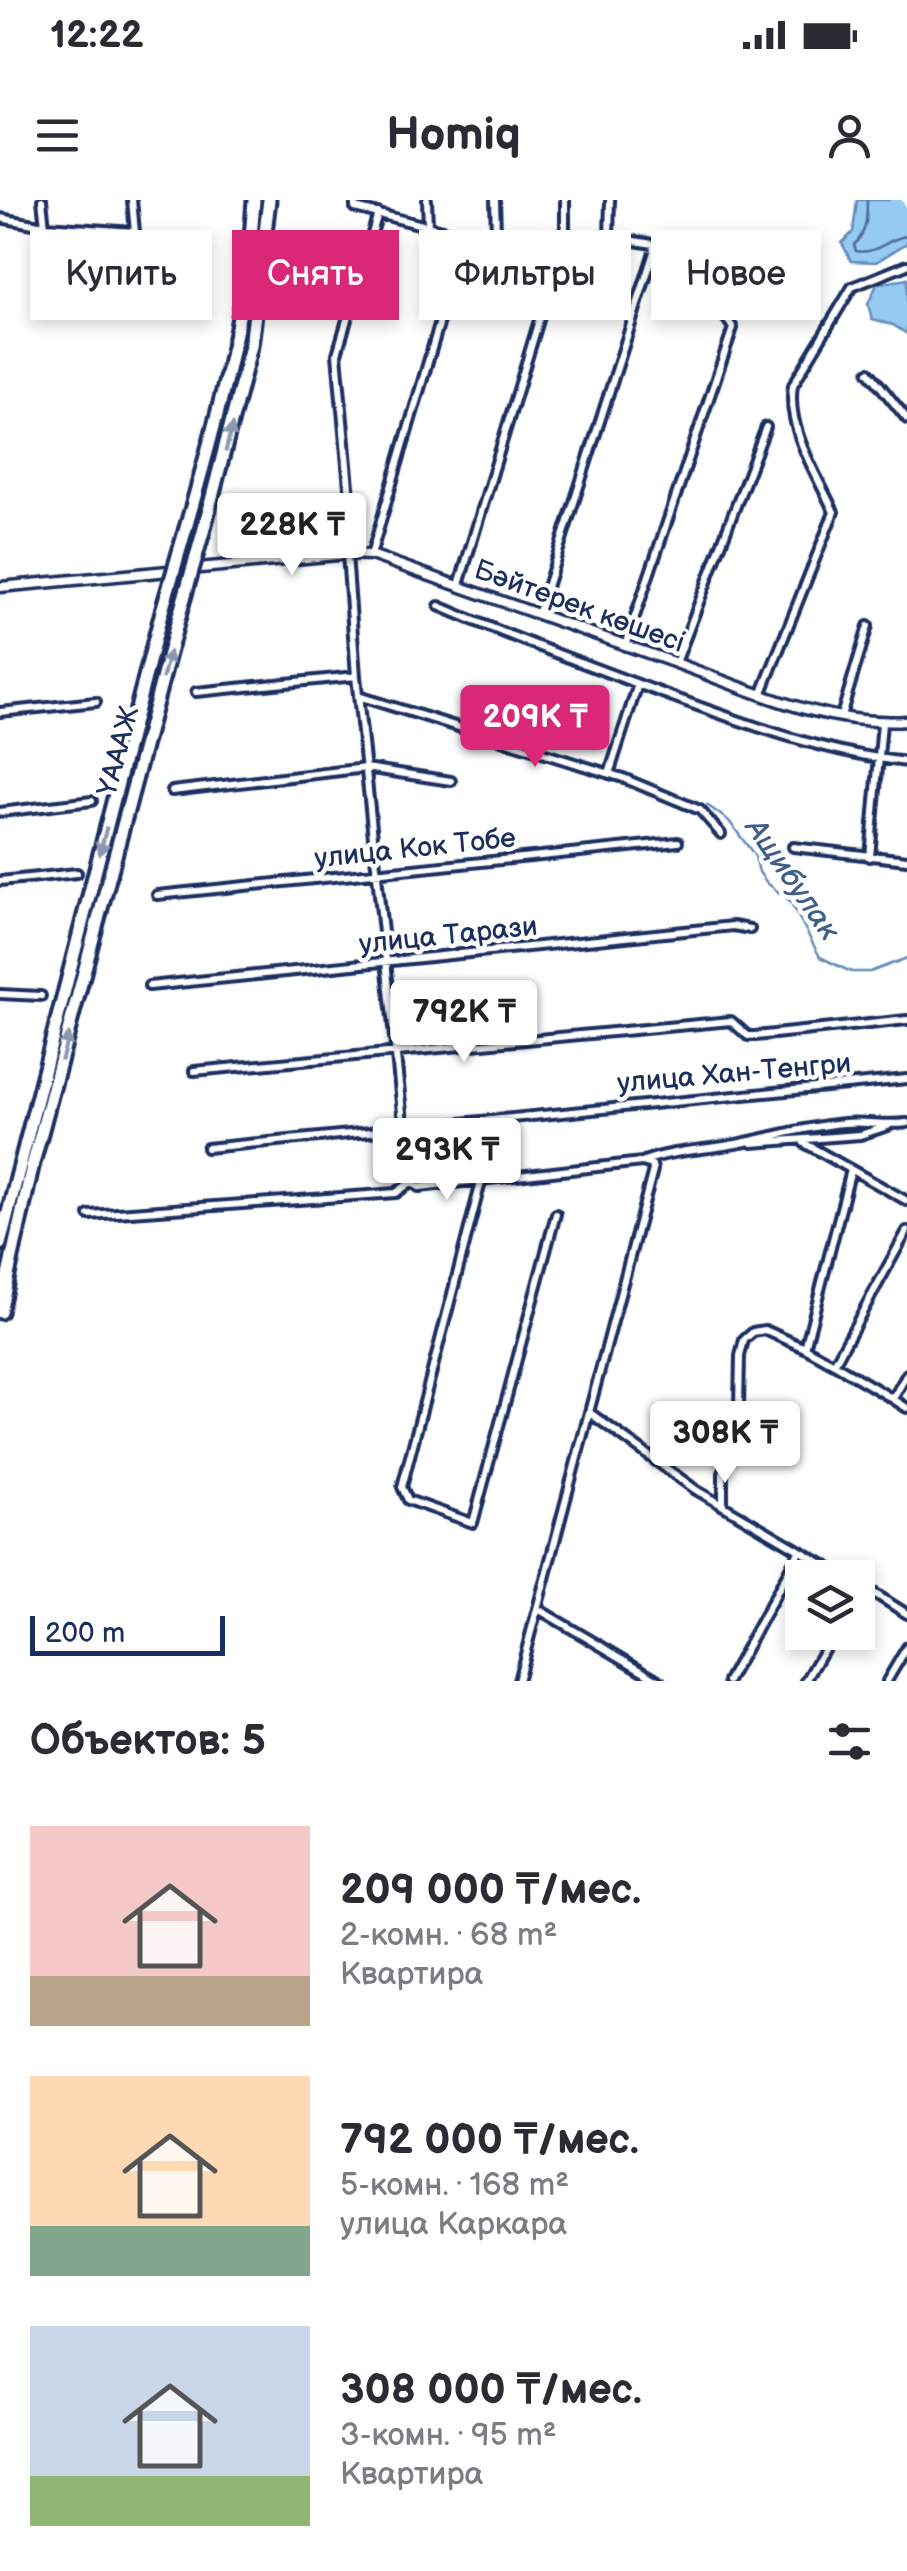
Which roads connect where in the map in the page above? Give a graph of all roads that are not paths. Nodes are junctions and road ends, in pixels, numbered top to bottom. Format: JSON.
{"nodes":[{"id":1,"x":42,"y":200,"type":"edge"},
{"id":2,"x":132,"y":200,"type":"edge"},
{"id":3,"x":254,"y":200,"type":"edge"},
{"id":4,"x":269,"y":200,"type":"edge"},
{"id":5,"x":355,"y":200,"type":"edge"},
{"id":6,"x":427,"y":200,"type":"edge"},
{"id":7,"x":496,"y":200,"type":"edge"},
{"id":8,"x":565,"y":200,"type":"edge"},
{"id":9,"x":610,"y":200,"type":"edge"},
{"id":10,"x":378,"y":213,"type":"junction"},
{"id":11,"x":0,"y":218,"type":"edge"},
{"id":12,"x":45,"y":226,"type":"junction"},
{"id":13,"x":428,"y":226,"type":"junction"},
{"id":14,"x":373,"y":230,"type":"edge"},
{"id":15,"x":450,"y":230,"type":"edge"},
{"id":16,"x":496,"y":230,"type":"edge"},
{"id":17,"x":565,"y":230,"type":"edge"},
{"id":18,"x":610,"y":230,"type":"edge"},
{"id":19,"x":631,"y":240,"type":"edge"},
{"id":20,"x":907,"y":265,"type":"edge"},
{"id":21,"x":347,"y":320,"type":"edge"},
{"id":22,"x":440,"y":320,"type":"edge"},
{"id":23,"x":539,"y":320,"type":"edge"},
{"id":24,"x":727,"y":320,"type":"edge"},
{"id":25,"x":870,"y":372,"type":"dead end"},
{"id":26,"x":907,"y":419,"type":"edge"},
{"id":27,"x":766,"y":427,"type":"dead end"},
{"id":28,"x":351,"y":554,"type":"junction"},
{"id":29,"x":371,"y":555,"type":"junction"},
{"id":30,"x":459,"y":585,"type":"junction"},
{"id":31,"x":0,"y":587,"type":"edge"},
{"id":32,"x":439,"y":606,"type":"dead end"},
{"id":33,"x":538,"y":612,"type":"junction"},
{"id":34,"x":868,"y":626,"type":"dead end"},
{"id":35,"x":625,"y":646,"type":"junction"},
{"id":36,"x":676,"y":663,"type":"junction"},
{"id":37,"x":356,"y":676,"type":"junction"},
{"id":38,"x":638,"y":684,"type":"junction"},
{"id":39,"x":196,"y":692,"type":"dead end"},
{"id":40,"x":761,"y":695,"type":"junction"},
{"id":41,"x":358,"y":696,"type":"junction"},
{"id":42,"x":96,"y":702,"type":"dead end"},
{"id":43,"x":0,"y":712,"type":"edge"},
{"id":44,"x":840,"y":716,"type":"junction"},
{"id":45,"x":907,"y":722,"type":"edge"},
{"id":46,"x":882,"y":723,"type":"junction"},
{"id":47,"x":878,"y":759,"type":"junction"},
{"id":48,"x":907,"y":762,"type":"edge"},
{"id":49,"x":366,"y":768,"type":"junction"},
{"id":50,"x":609,"y":774,"type":"junction"},
{"id":51,"x":451,"y":781,"type":"dead end"},
{"id":52,"x":172,"y":791,"type":"dead end"},
{"id":53,"x":92,"y":801,"type":"dead end"},
{"id":54,"x":0,"y":812,"type":"edge"},
{"id":55,"x":721,"y":834,"type":"dead end"},
{"id":56,"x":678,"y":842,"type":"dead end"},
{"id":57,"x":792,"y":847,"type":"dead end"},
{"id":58,"x":870,"y":857,"type":"junction"},
{"id":59,"x":907,"y":860,"type":"edge"},
{"id":60,"x":78,"y":873,"type":"dead end"},
{"id":61,"x":376,"y":874,"type":"junction"},
{"id":62,"x":0,"y":881,"type":"edge"},
{"id":63,"x":157,"y":895,"type":"dead end"},
{"id":64,"x":750,"y":929,"type":"dead end"},
{"id":65,"x":386,"y":964,"type":"junction"},
{"id":66,"x":149,"y":986,"type":"dead end"},
{"id":67,"x":0,"y":994,"type":"edge"},
{"id":68,"x":42,"y":996,"type":"dead end"},
{"id":69,"x":907,"y":1020,"type":"edge"},
{"id":70,"x":394,"y":1054,"type":"junction"},
{"id":71,"x":194,"y":1071,"type":"dead end"},
{"id":72,"x":907,"y":1078,"type":"edge"},
{"id":73,"x":907,"y":1123,"type":"edge"},
{"id":74,"x":891,"y":1125,"type":"junction"},
{"id":75,"x":402,"y":1128,"type":"junction"},
{"id":76,"x":802,"y":1142,"type":"junction"},
{"id":77,"x":736,"y":1144,"type":"junction"},
{"id":78,"x":207,"y":1148,"type":"dead end"},
{"id":79,"x":642,"y":1162,"type":"junction"},
{"id":80,"x":852,"y":1170,"type":"junction"},
{"id":81,"x":411,"y":1182,"type":"junction"},
{"id":82,"x":481,"y":1182,"type":"junction"},
{"id":83,"x":907,"y":1201,"type":"edge"},
{"id":84,"x":556,"y":1214,"type":"dead end"},
{"id":85,"x":89,"y":1215,"type":"dead end"},
{"id":86,"x":907,"y":1231,"type":"edge"},
{"id":87,"x":0,"y":1244,"type":"edge"},
{"id":88,"x":0,"y":1312,"type":"edge"},
{"id":89,"x":805,"y":1348,"type":"junction"},
{"id":90,"x":834,"y":1364,"type":"junction"},
{"id":91,"x":907,"y":1374,"type":"edge"},
{"id":92,"x":892,"y":1399,"type":"junction"},
{"id":93,"x":907,"y":1408,"type":"edge"},
{"id":94,"x":590,"y":1413,"type":"junction"},
{"id":95,"x":723,"y":1506,"type":"junction"},
{"id":96,"x":800,"y":1552,"type":"junction"},
{"id":97,"x":814,"y":1560,"type":"edge"},
{"id":98,"x":875,"y":1595,"type":"edge"},
{"id":99,"x":538,"y":1609,"type":"junction"},
{"id":100,"x":907,"y":1614,"type":"edge"},
{"id":101,"x":907,"y":1648,"type":"edge"},
{"id":102,"x":824,"y":1650,"type":"edge"},
{"id":103,"x":520,"y":1680,"type":"edge"},
{"id":104,"x":660,"y":1681,"type":"edge"},
{"id":105,"x":728,"y":1681,"type":"edge"},
{"id":106,"x":806,"y":1681,"type":"edge"},
{"id":107,"x":887,"y":1681,"type":"edge"}],
"edges":[{"from":1,"to":12,"type":"street"},
{"from":2,"to":12,"type":"street"},
{"from":3,"to":87,"type":"highway","name":"ҮАААЖ","one_way":true,"bridge":true},
{"from":88,"to":4,"type":"highway","name":"ҮАААЖ","one_way":true,"bridge":true},
{"from":5,"to":10,"type":"street"},
{"from":6,"to":13,"type":"street"},
{"from":7,"to":16,"type":"street"},
{"from":8,"to":17,"type":"street"},
{"from":9,"to":18,"type":"street"},
{"from":10,"to":13,"type":"street"},
{"from":10,"to":14,"type":"street"},
{"from":11,"to":12,"type":"street"},
{"from":13,"to":15,"type":"street"},
{"from":19,"to":33,"type":"street"},
{"from":20,"to":40,"type":"street"},
{"from":21,"to":28,"type":"street"},
{"from":22,"to":29,"type":"street"},
{"from":23,"to":30,"type":"street"},
{"from":24,"to":35,"type":"street"},
{"from":25,"to":26,"type":"street"},
{"from":27,"to":36,"type":"street"},
{"from":28,"to":29,"type":"street","name":"Бәйтерек көшесі"},
{"from":28,"to":31,"type":"street","name":"Бәйтерек көшесі"},
{"from":28,"to":37,"type":"street"},
{"from":29,"to":30,"type":"street","name":"Бәйтерек көшесі"},
{"from":30,"to":33,"type":"street","name":"Бәйтерек көшесі"},
{"from":32,"to":38,"type":"street"},
{"from":33,"to":35,"type":"street","name":"Бәйтерек көшесі"},
{"from":34,"to":44,"type":"street"},
{"from":35,"to":36,"type":"street","name":"Бәйтерек көшесі"},
{"from":36,"to":40,"type":"street","name":"Бәйтерек көшесі"},
{"from":37,"to":39,"type":"street"},
{"from":37,"to":41,"type":"street"},
{"from":38,"to":47,"type":"street"},
{"from":38,"to":50,"type":"street"},
{"from":40,"to":44,"type":"street","name":"Бәйтерек көшесі"},
{"from":41,"to":49,"type":"street"},
{"from":41,"to":50,"type":"street"},
{"from":42,"to":43,"type":"street"},
{"from":44,"to":46,"type":"street","name":"Бәйтерек көшесі"},
{"from":45,"to":46,"type":"street","name":"Бәйтерек көшесі"},
{"from":46,"to":47,"type":"street"},
{"from":47,"to":48,"type":"street"},
{"from":47,"to":58,"type":"street"},
{"from":49,"to":51,"type":"street"},
{"from":49,"to":52,"type":"street"},
{"from":49,"to":61,"type":"street"},
{"from":50,"to":55,"type":"street"},
{"from":53,"to":54,"type":"street"},
{"from":56,"to":61,"type":"street","name":"улица Кок Тобе"},
{"from":57,"to":58,"type":"street"},
{"from":58,"to":59,"type":"street"},
{"from":60,"to":62,"type":"street"},
{"from":61,"to":63,"type":"street","name":"улица Кок Тобе"},
{"from":61,"to":65,"type":"street"},
{"from":64,"to":65,"type":"street","name":"улица Тарази"},
{"from":65,"to":66,"type":"street","name":"улица Тарази"},
{"from":65,"to":70,"type":"street"},
{"from":67,"to":68,"type":"street"},
{"from":69,"to":70,"type":"street"},
{"from":70,"to":71,"type":"street"},
{"from":70,"to":75,"type":"street"},
{"from":72,"to":75,"type":"street","name":"улица Хан-Тенгри"},
{"from":73,"to":74,"type":"street"},
{"from":74,"to":76,"type":"street"},
{"from":74,"to":77,"type":"street"},
{"from":75,"to":78,"type":"street","name":"улица Хан-Тенгри"},
{"from":75,"to":81,"type":"street"},
{"from":76,"to":77,"type":"street"},
{"from":76,"to":80,"type":"street"},
{"from":77,"to":79,"type":"street"},
{"from":79,"to":82,"type":"street"},
{"from":79,"to":94,"type":"street"},
{"from":80,"to":83,"type":"street"},
{"from":80,"to":89,"type":"street"},
{"from":81,"to":82,"type":"street"},
{"from":81,"to":85,"type":"street"},
{"from":82,"to":84,"type":"street"},
{"from":86,"to":90,"type":"street"},
{"from":89,"to":90,"type":"street"},
{"from":89,"to":95,"type":"street"},
{"from":90,"to":92,"type":"street"},
{"from":91,"to":92,"type":"street"},
{"from":92,"to":93,"type":"street"},
{"from":94,"to":95,"type":"street"},
{"from":94,"to":99,"type":"street"},
{"from":95,"to":96,"type":"street"},
{"from":96,"to":97,"type":"street"},
{"from":96,"to":105,"type":"street"},
{"from":98,"to":100,"type":"street"},
{"from":99,"to":103,"type":"street"},
{"from":99,"to":104,"type":"street"},
{"from":101,"to":107,"type":"street"},
{"from":102,"to":106,"type":"street"}]}
